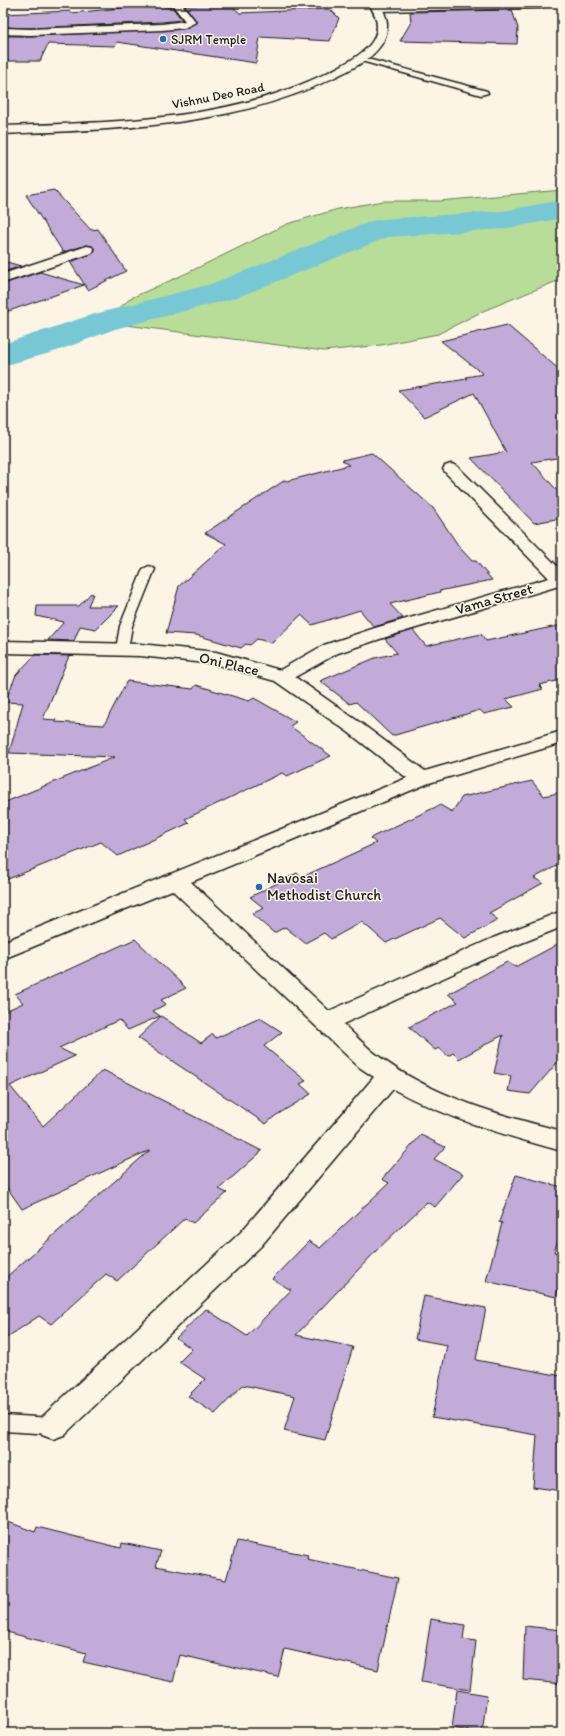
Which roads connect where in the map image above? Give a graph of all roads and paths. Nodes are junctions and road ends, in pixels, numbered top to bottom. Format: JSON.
{"nodes":[{"id":1,"x":176,"y":3,"type":"edge"},
{"id":2,"x":375,"y":6,"type":"edge"},
{"id":3,"x":538,"y":6,"type":"dead end"},
{"id":4,"x":3,"y":31,"type":"edge"},
{"id":5,"x":360,"y":59,"type":"junction"},
{"id":6,"x":484,"y":93,"type":"dead end"},
{"id":7,"x":3,"y":130,"type":"edge"},
{"id":8,"x":87,"y":250,"type":"dead end"},
{"id":9,"x":3,"y":279,"type":"edge"},
{"id":10,"x":451,"y":468,"type":"dead end"},
{"id":11,"x":149,"y":569,"type":"dead end"},
{"id":12,"x":3,"y":647,"type":"edge"},
{"id":13,"x":122,"y":649,"type":"junction"},
{"id":14,"x":282,"y":677,"type":"junction"},
{"id":15,"x":562,"y":737,"type":"edge"},
{"id":16,"x":422,"y":779,"type":"junction"},
{"id":17,"x":176,"y":880,"type":"junction"},
{"id":18,"x":562,"y":918,"type":"edge"},
{"id":19,"x":3,"y":951,"type":"edge"},
{"id":20,"x":328,"y":1021,"type":"junction"},
{"id":21,"x":390,"y":1077,"type":"junction"},
{"id":22,"x":562,"y":1141,"type":"edge"},
{"id":23,"x":3,"y":1423,"type":"edge"},
{"id":24,"x":54,"y":1426,"type":"joint"}],
"edges":[{"from":1,"to":4,"type":"street"},
{"from":2,"to":3,"type":"street"},
{"from":2,"to":5,"type":"street","name":"Vishnu Deo Road"},
{"from":5,"to":6,"type":"lane"},
{"from":5,"to":7,"type":"street","name":"Vishnu Deo Road"},
{"from":8,"to":9,"type":"street"},
{"from":10,"to":14,"type":"street","name":"Vama Street"},
{"from":11,"to":13,"type":"lane"},
{"from":12,"to":13,"type":"street","name":"Oni Place"},
{"from":13,"to":14,"type":"street","name":"Oni Place"},
{"from":14,"to":16,"type":"street","name":"Oni Place"},
{"from":15,"to":16,"type":"street"},
{"from":16,"to":17,"type":"street"},
{"from":17,"to":19,"type":"street"},
{"from":17,"to":20,"type":"street"},
{"from":18,"to":20,"type":"street"},
{"from":20,"to":21,"type":"street"},
{"from":21,"to":22,"type":"street"},
{"from":21,"to":24,"type":"street"},
{"from":23,"to":24,"type":"lane"}]}
